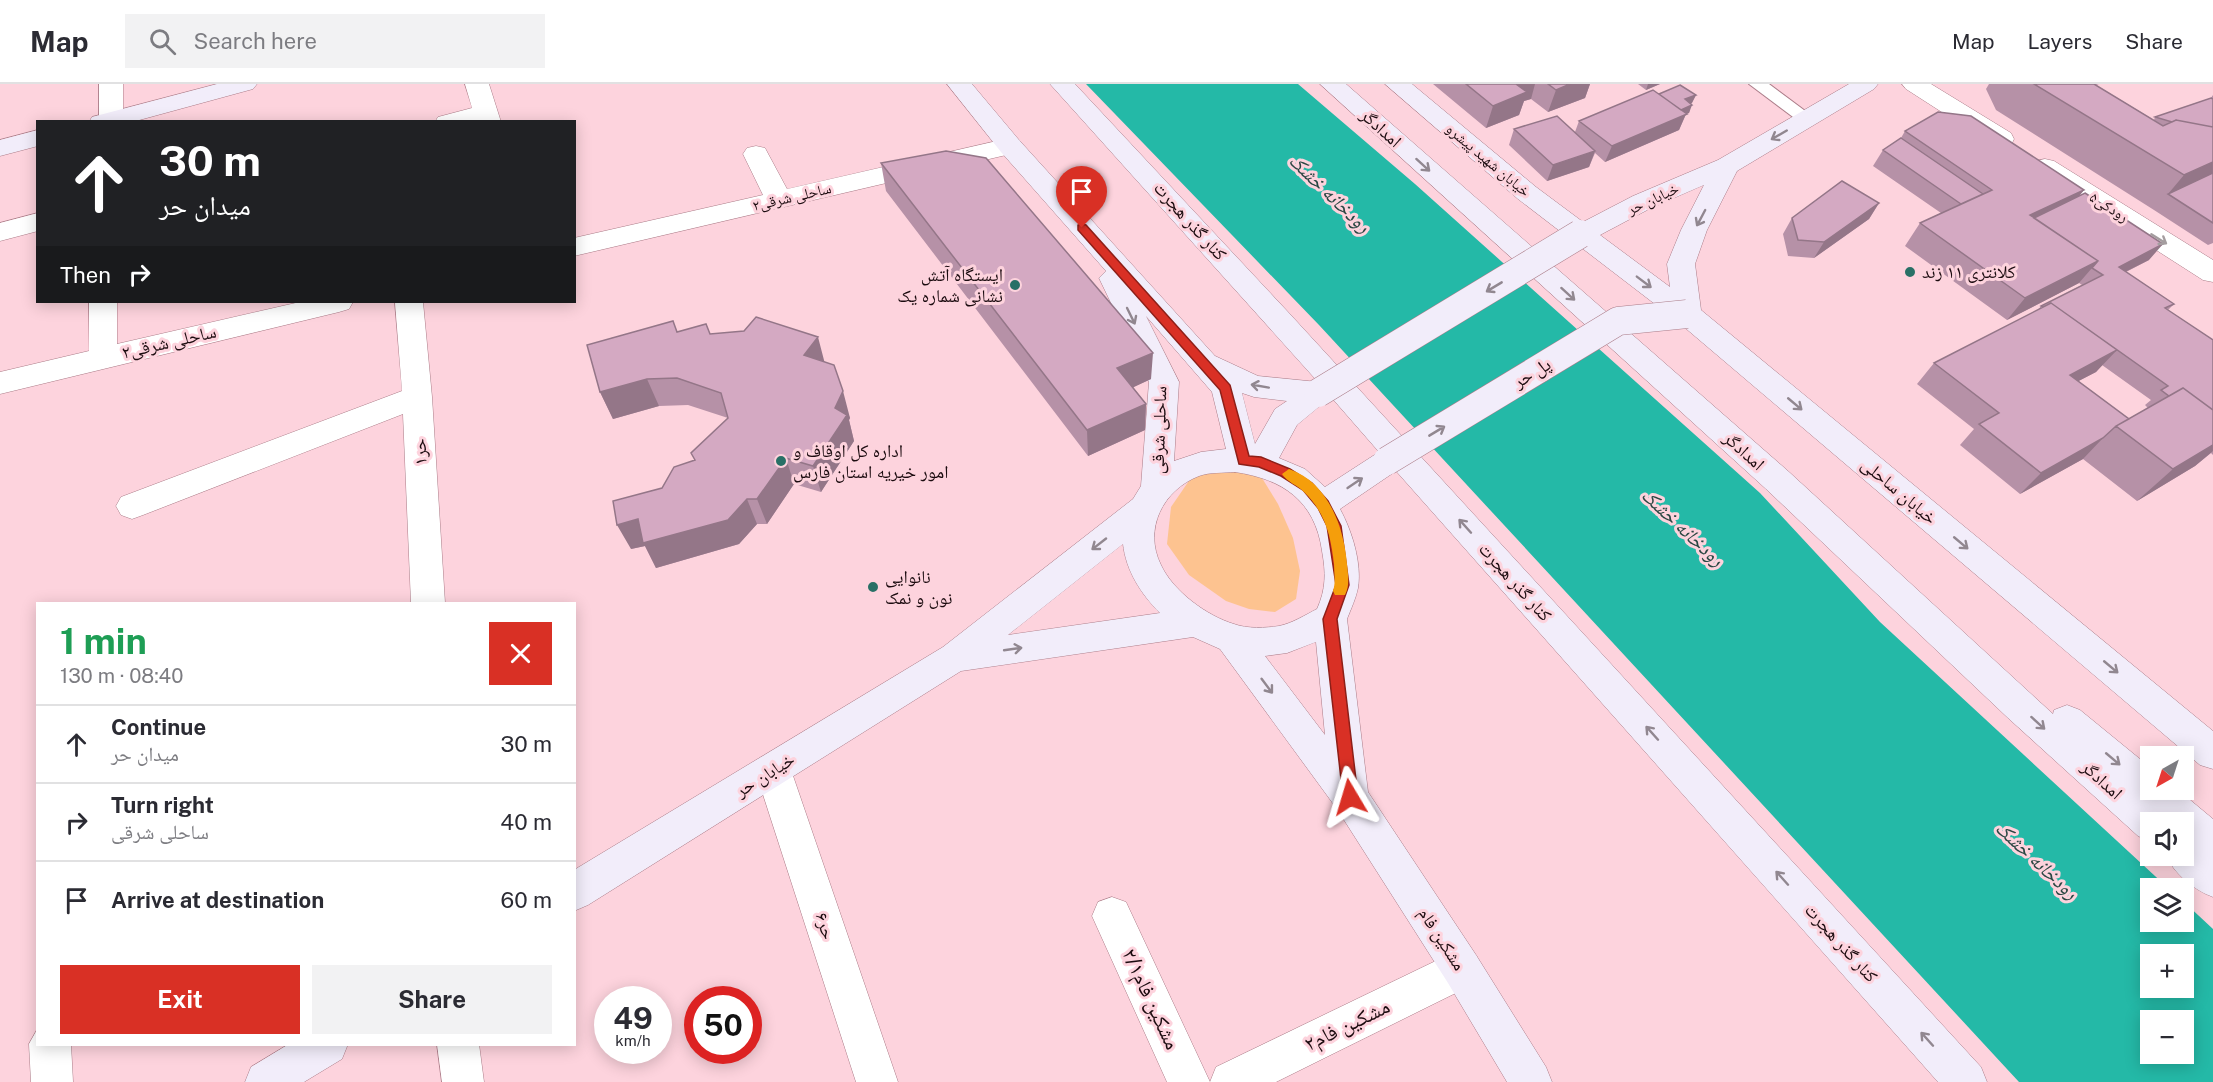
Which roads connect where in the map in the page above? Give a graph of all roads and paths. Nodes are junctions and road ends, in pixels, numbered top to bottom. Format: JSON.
{"nodes":[{"id":1,"x":111,"y":84,"type":"edge"},
{"id":2,"x":245,"y":84,"type":"edge"},
{"id":3,"x":477,"y":84,"type":"edge"},
{"id":4,"x":959,"y":84,"type":"edge"},
{"id":5,"x":1062,"y":84,"type":"edge"},
{"id":6,"x":1332,"y":84,"type":"edge"},
{"id":7,"x":1397,"y":84,"type":"edge"},
{"id":8,"x":1758,"y":84,"type":"edge"},
{"id":9,"x":1866,"y":84,"type":"edge"},
{"id":10,"x":1914,"y":84,"type":"edge"},
{"id":11,"x":487,"y":117,"type":"edge"},
{"id":12,"x":1807,"y":119,"type":"junction"},
{"id":13,"x":108,"y":120,"type":"edge"},
{"id":14,"x":112,"y":120,"type":"edge"},
{"id":15,"x":463,"y":120,"type":"edge"},
{"id":16,"x":36,"y":139,"type":"edge"},
{"id":17,"x":1010,"y":146,"type":"junction"},
{"id":18,"x":0,"y":148,"type":"edge"},
{"id":19,"x":756,"y":154,"type":"dead end"},
{"id":20,"x":1727,"y":166,"type":"junction"},
{"id":21,"x":780,"y":200,"type":"junction"},
{"id":22,"x":36,"y":223,"type":"edge"},
{"id":23,"x":0,"y":232,"type":"edge"},
{"id":24,"x":1580,"y":234,"type":"junction"},
{"id":25,"x":1096,"y":244,"type":"junction"},
{"id":26,"x":576,"y":248,"type":"edge"},
{"id":27,"x":2213,"y":273,"type":"edge"},
{"id":28,"x":103,"y":303,"type":"edge"},
{"id":29,"x":335,"y":303,"type":"edge"},
{"id":30,"x":409,"y":303,"type":"edge"},
{"id":31,"x":1687,"y":314,"type":"junction"},
{"id":32,"x":103,"y":358,"type":"junction"},
{"id":33,"x":1202,"y":362,"type":"junction"},
{"id":34,"x":0,"y":382,"type":"edge"},
{"id":35,"x":1318,"y":393,"type":"junction"},
{"id":36,"x":417,"y":397,"type":"junction"},
{"id":37,"x":1252,"y":461,"type":"junction"},
{"id":38,"x":1777,"y":480,"type":"junction"},
{"id":39,"x":1151,"y":498,"type":"junction"},
{"id":40,"x":1323,"y":504,"type":"junction"},
{"id":41,"x":132,"y":506,"type":"dead end"},
{"id":42,"x":428,"y":602,"type":"edge"},
{"id":43,"x":1330,"y":619,"type":"junction"},
{"id":44,"x":1196,"y":622,"type":"junction"},
{"id":45,"x":1232,"y":639,"type":"junction"},
{"id":46,"x":955,"y":657,"type":"junction"},
{"id":47,"x":2213,"y":753,"type":"edge"},
{"id":48,"x":773,"y":770,"type":"junction"},
{"id":49,"x":1350,"y":797,"type":"junction"},
{"id":50,"x":2140,"y":814,"type":"edge"},
{"id":51,"x":2213,"y":842,"type":"edge"},
{"id":52,"x":2194,"y":862,"type":"edge"},
{"id":53,"x":2213,"y":879,"type":"edge"},
{"id":54,"x":576,"y":891,"type":"edge"},
{"id":55,"x":1112,"y":916,"type":"dead end"},
{"id":56,"x":1462,"y":969,"type":"junction"},
{"id":57,"x":50,"y":1046,"type":"edge"},
{"id":58,"x":324,"y":1046,"type":"edge"},
{"id":59,"x":458,"y":1046,"type":"edge"},
{"id":60,"x":51,"y":1082,"type":"edge"},
{"id":61,"x":266,"y":1082,"type":"edge"},
{"id":62,"x":463,"y":1082,"type":"edge"},
{"id":63,"x":877,"y":1082,"type":"edge"},
{"id":64,"x":1189,"y":1082,"type":"edge"},
{"id":65,"x":1231,"y":1082,"type":"edge"},
{"id":66,"x":1531,"y":1082,"type":"edge"},
{"id":67,"x":1966,"y":1082,"type":"edge"}],
"edges":[{"from":1,"to":13,"type":"street"},
{"from":2,"to":14,"type":"main road"},
{"from":3,"to":11,"type":"street"},
{"from":4,"to":17,"type":"main road","name":"ساحلی شرقی"},
{"from":67,"to":5,"type":"main road","name":"کنار گذر هجرت","one_way":true},
{"from":6,"to":38,"type":"main road","name":"امدادگر","one_way":true},
{"from":7,"to":24,"type":"main road","name":"خیابان شهید پیشرو"},
{"from":8,"to":12,"type":"lane"},
{"from":9,"to":12,"type":"main road","name":"خیابان حر"},
{"from":10,"to":27,"type":"street","name":"رودکی۵","one_way":true},
{"from":11,"to":15,"type":"street"},
{"from":12,"to":20,"type":"main road","name":"خیابان حر","one_way":true},
{"from":16,"to":18,"type":"main road"},
{"from":17,"to":21,"type":"street","name":"ساحلی شرقی۲"},
{"from":17,"to":25,"type":"main road","name":"ساحلی شرقی"},
{"from":19,"to":21,"type":"street"},
{"from":20,"to":24,"type":"main road","name":"خیابان حر"},
{"from":20,"to":31,"type":"main road","one_way":true},
{"from":21,"to":26,"type":"street","name":"ساحلی شرقی۲"},
{"from":22,"to":23,"type":"street"},
{"from":24,"to":31,"type":"main road","name":"خیابان ساحلی","one_way":true},
{"from":24,"to":35,"type":"main road","one_way":true,"bridge":true},
{"from":25,"to":33,"type":"main road","name":"ساحلی شرقی"},
{"from":25,"to":39,"type":"main road","name":"ساحلی شرقی","one_way":true},
{"from":28,"to":32,"type":"street"},
{"from":29,"to":32,"type":"street","name":"ساحلی شرقی۲"},
{"from":30,"to":36,"type":"street","name":"حر۱"},
{"from":40,"to":31,"type":"main road","name":"پل حر","one_way":true,"bridge":true},
{"from":31,"to":47,"type":"main road","name":"خیابان ساحلی","one_way":true},
{"from":32,"to":34,"type":"street","name":"ساحلی شرقی۲"},
{"from":35,"to":33,"type":"main road","one_way":true},
{"from":33,"to":37,"type":"main road","name":"ساحلی شرقی"},
{"from":35,"to":37,"type":"main road"},
{"from":36,"to":41,"type":"street"},
{"from":36,"to":42,"type":"street","name":"حر۱"},
{"from":37,"to":39,"type":"main road"},
{"from":37,"to":40,"type":"main road"},
{"from":38,"to":50,"type":"main road","name":"امدادگر","one_way":true},
{"from":38,"to":51,"type":"main road","one_way":true},
{"from":39,"to":44,"type":"main road"},
{"from":39,"to":46,"type":"main road","name":"خیابان حر","one_way":true},
{"from":40,"to":43,"type":"main road"},
{"from":43,"to":45,"type":"main road"},
{"from":43,"to":49,"type":"main road","name":"مشکین فام"},
{"from":44,"to":45,"type":"main road"},
{"from":46,"to":44,"type":"main road","one_way":true},
{"from":45,"to":49,"type":"main road","name":"مشکین فام","one_way":true},
{"from":46,"to":48,"type":"main road","name":"خیابان حر"},
{"from":48,"to":54,"type":"main road","name":"خیابان حر"},
{"from":48,"to":63,"type":"street","name":"حر۶"},
{"from":49,"to":56,"type":"main road","name":"مشکین فام"},
{"from":52,"to":53,"type":"main road"},
{"from":55,"to":64,"type":"street","name":"۲/۱مشکین فام"},
{"from":56,"to":65,"type":"street","name":"مشکین فام۲"},
{"from":56,"to":66,"type":"main road","name":"مشکین فام"},
{"from":57,"to":60,"type":"street"},
{"from":58,"to":61,"type":"main road"},
{"from":59,"to":62,"type":"street"}]}
